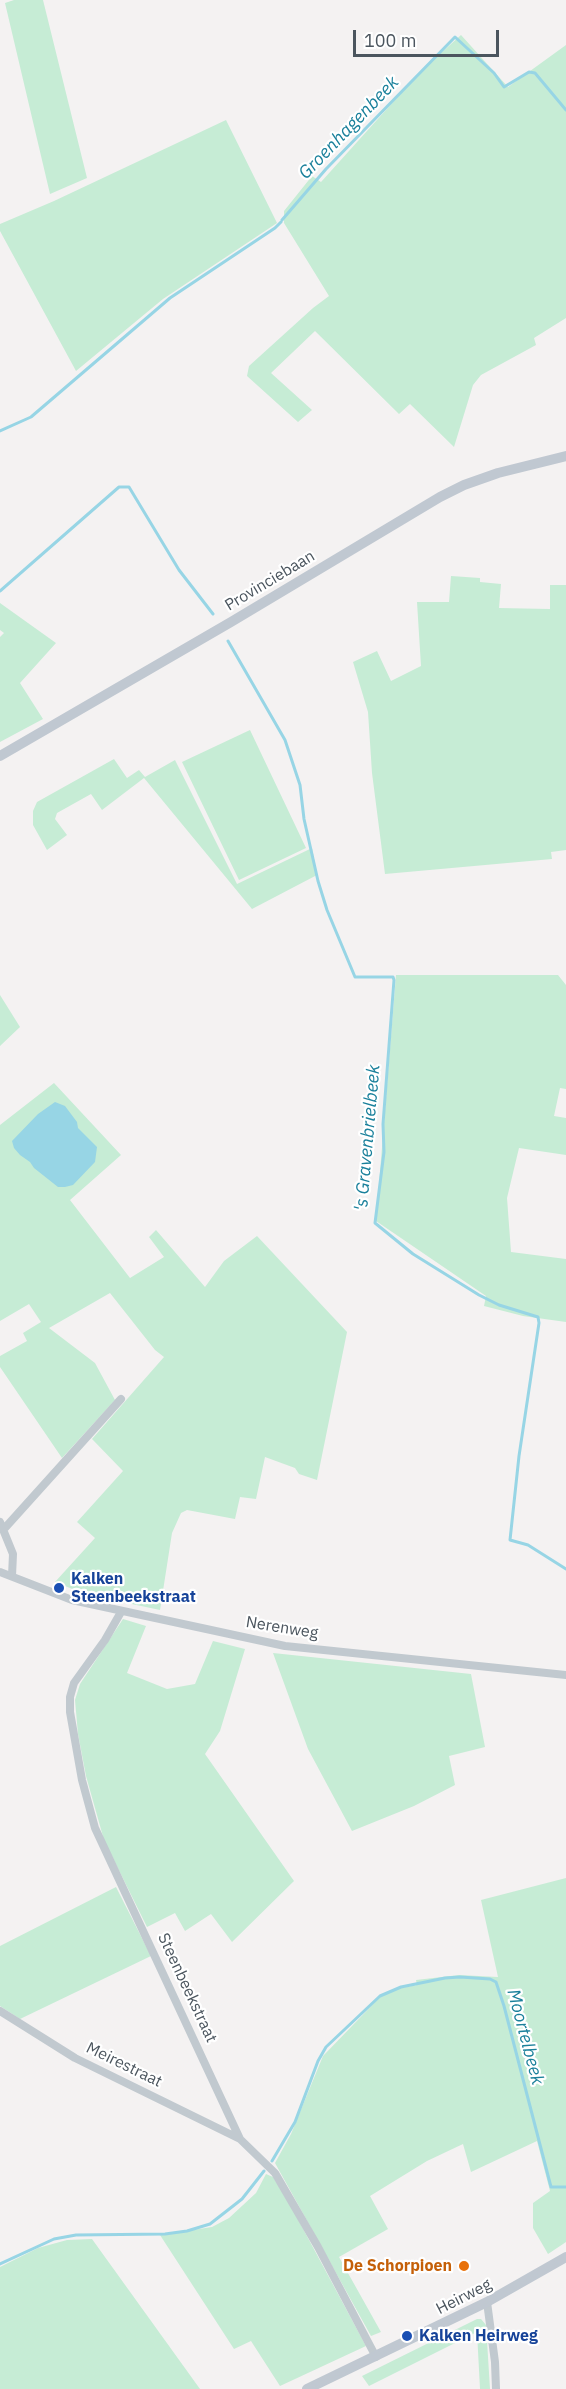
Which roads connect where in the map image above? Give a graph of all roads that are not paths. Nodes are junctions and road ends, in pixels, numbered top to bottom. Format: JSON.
{"nodes":[{"id":1,"x":566,"y":456,"type":"edge"},
{"id":2,"x":0,"y":756,"type":"edge"},
{"id":3,"x":121,"y":1399,"type":"dead end"},
{"id":4,"x":2,"y":1526,"type":"edge"},
{"id":5,"x":0,"y":1572,"type":"edge"},
{"id":6,"x":12,"y":1576,"type":"junction"},
{"id":7,"x":121,"y":1612,"type":"junction"},
{"id":8,"x":566,"y":1675,"type":"edge"},
{"id":9,"x":0,"y":2011,"type":"edge"},
{"id":10,"x":240,"y":2139,"type":"junction"},
{"id":11,"x":566,"y":2257,"type":"edge"},
{"id":12,"x":487,"y":2302,"type":"junction"},
{"id":13,"x":376,"y":2357,"type":"junction"},
{"id":14,"x":307,"y":2389,"type":"edge"},
{"id":15,"x":496,"y":2389,"type":"edge"}],
"edges":[{"from":1,"to":2,"type":"main road","name":"Provinciebaan"},
{"from":3,"to":4,"type":"street"},
{"from":4,"to":6,"type":"street"},
{"from":5,"to":6,"type":"street","name":"Nerenweg"},
{"from":6,"to":7,"type":"street","name":"Nerenweg"},
{"from":7,"to":8,"type":"street","name":"Nerenweg"},
{"from":7,"to":10,"type":"street","name":"Steenbeekstraat"},
{"from":9,"to":10,"type":"street","name":"Meirestraat"},
{"from":10,"to":13,"type":"street","name":"Steenbeekstraat"},
{"from":11,"to":12,"type":"main road","name":"Heirweg"},
{"from":12,"to":13,"type":"main road","name":"Heirweg"},
{"from":12,"to":15,"type":"street"},
{"from":13,"to":14,"type":"main road","name":"Heirweg"}]}
